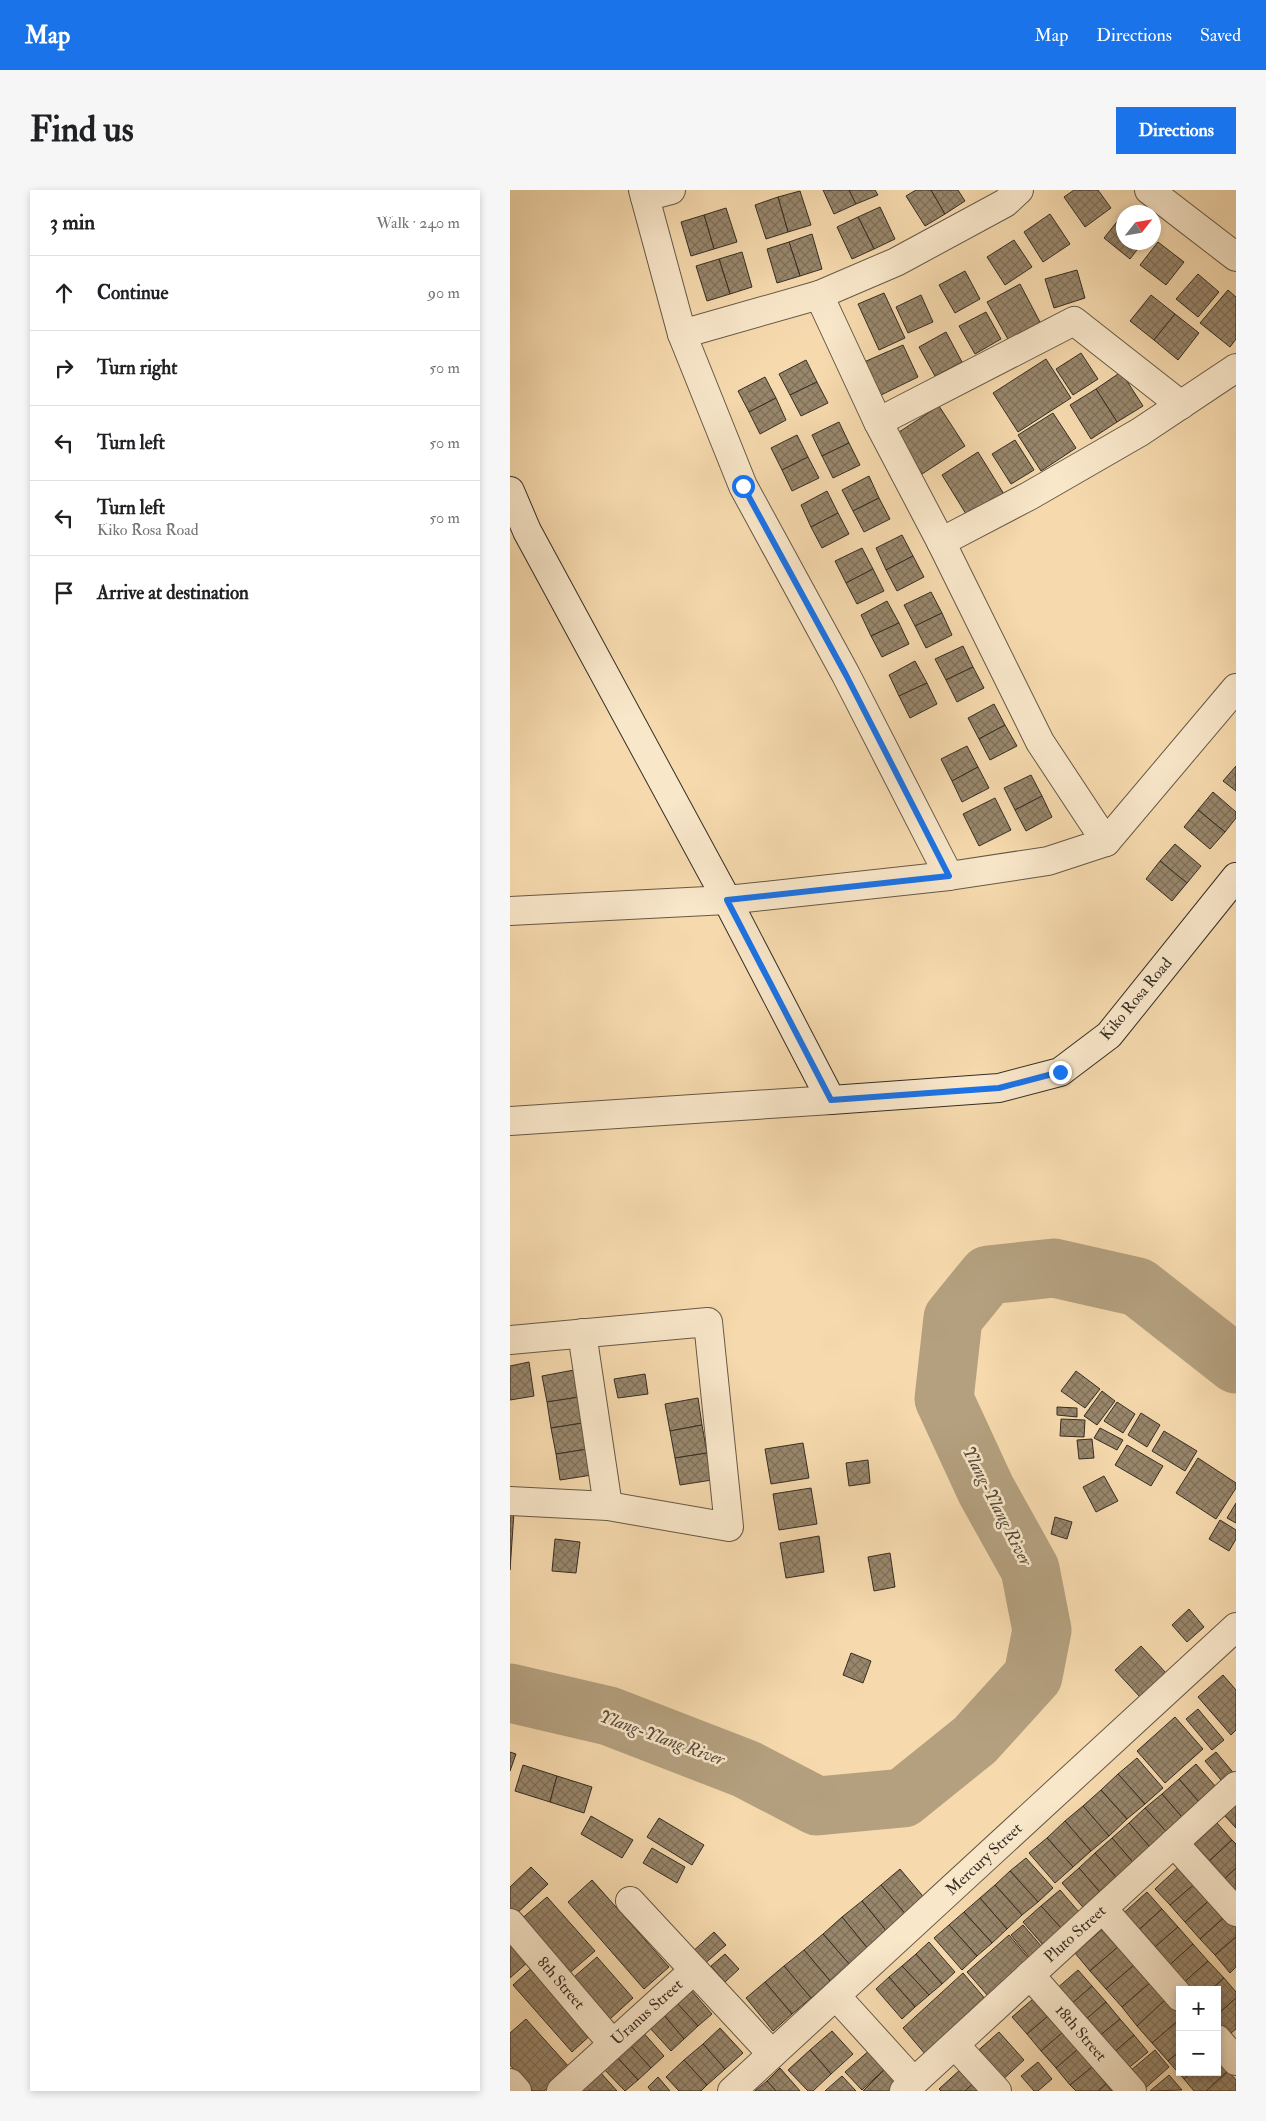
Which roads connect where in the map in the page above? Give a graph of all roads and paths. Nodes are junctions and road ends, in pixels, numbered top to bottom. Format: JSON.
{"nodes":[{"id":1,"x":1019,"y":190,"type":"edge"},
{"id":2,"x":1149,"y":190,"type":"edge"},
{"id":3,"x":653,"y":192,"type":"edge"},
{"id":4,"x":1236,"y":257,"type":"edge"},
{"id":5,"x":819,"y":295,"type":"junction"},
{"id":6,"x":682,"y":334,"type":"junction"},
{"id":7,"x":1236,"y":368,"type":"edge"},
{"id":8,"x":1180,"y":405,"type":"junction"},
{"id":9,"x":878,"y":422,"type":"junction"},
{"id":10,"x":510,"y":491,"type":"edge"},
{"id":11,"x":941,"y":542,"type":"junction"},
{"id":12,"x":1236,"y":688,"type":"edge"},
{"id":13,"x":1106,"y":842,"type":"junction"},
{"id":14,"x":949,"y":876,"type":"junction"},
{"id":15,"x":1236,"y":877,"type":"edge"},
{"id":16,"x":727,"y":900,"type":"junction"},
{"id":17,"x":510,"y":911,"type":"edge"},
{"id":18,"x":831,"y":1100,"type":"junction"},
{"id":19,"x":510,"y":1121,"type":"edge"},
{"id":20,"x":582,"y":1333,"type":"junction"},
{"id":21,"x":510,"y":1340,"type":"edge"},
{"id":22,"x":510,"y":1501,"type":"edge"},
{"id":23,"x":608,"y":1506,"type":"junction"},
{"id":24,"x":1236,"y":1627,"type":"edge"},
{"id":25,"x":1236,"y":1786,"type":"edge"},
{"id":26,"x":1174,"y":1843,"type":"junction"},
{"id":27,"x":630,"y":1901,"type":"dead end"},
{"id":28,"x":1103,"y":1908,"type":"junction"},
{"id":29,"x":1236,"y":1912,"type":"edge"},
{"id":30,"x":510,"y":1923,"type":"edge"},
{"id":31,"x":694,"y":1970,"type":"junction"},
{"id":32,"x":1030,"y":1975,"type":"junction"},
{"id":33,"x":1176,"y":1991,"type":"edge"},
{"id":34,"x":836,"y":1996,"type":"junction"},
{"id":35,"x":612,"y":2043,"type":"junction"},
{"id":36,"x":955,"y":2044,"type":"junction"},
{"id":37,"x":1221,"y":2044,"type":"edge"},
{"id":38,"x":772,"y":2054,"type":"junction"},
{"id":39,"x":1236,"y":2061,"type":"edge"},
{"id":40,"x":510,"y":2083,"type":"edge"},
{"id":41,"x":909,"y":2086,"type":"edge"},
{"id":42,"x":517,"y":2091,"type":"edge"},
{"id":43,"x":561,"y":2091,"type":"edge"},
{"id":44,"x":732,"y":2091,"type":"edge"},
{"id":45,"x":997,"y":2091,"type":"edge"},
{"id":46,"x":1132,"y":2091,"type":"edge"}],
"edges":[{"from":1,"to":5,"type":"street"},
{"from":2,"to":4,"type":"street"},
{"from":3,"to":6,"type":"street"},
{"from":5,"to":6,"type":"street"},
{"from":5,"to":9,"type":"street"},
{"from":6,"to":14,"type":"street"},
{"from":7,"to":8,"type":"street"},
{"from":8,"to":9,"type":"street"},
{"from":8,"to":11,"type":"street"},
{"from":9,"to":11,"type":"street"},
{"from":10,"to":16,"type":"street"},
{"from":11,"to":13,"type":"street"},
{"from":12,"to":13,"type":"street"},
{"from":13,"to":14,"type":"street"},
{"from":14,"to":16,"type":"street"},
{"from":15,"to":18,"type":"street","name":"Kiko Rosa Road"},
{"from":16,"to":17,"type":"street"},
{"from":16,"to":18,"type":"street"},
{"from":18,"to":19,"type":"street","name":"Kiko Rosa Road"},
{"from":20,"to":21,"type":"street"},
{"from":20,"to":23,"type":"street"},
{"from":20,"to":23,"type":"street"},
{"from":22,"to":23,"type":"street"},
{"from":24,"to":34,"type":"street","name":"Mercury Street"},
{"from":25,"to":26,"type":"street","name":"Pluto Street"},
{"from":26,"to":28,"type":"street","name":"Pluto Street"},
{"from":26,"to":29,"type":"street"},
{"from":27,"to":31,"type":"street"},
{"from":28,"to":32,"type":"street","name":"Pluto Street"},
{"from":28,"to":33,"type":"street"},
{"from":30,"to":35,"type":"street","name":"8th Street"},
{"from":31,"to":35,"type":"street","name":"Uranus Street"},
{"from":31,"to":38,"type":"street","name":"Uranus Street"},
{"from":32,"to":36,"type":"street","name":"Pluto Street"},
{"from":32,"to":46,"type":"street","name":"18th Street"},
{"from":34,"to":38,"type":"street","name":"Mercury Street"},
{"from":34,"to":41,"type":"street","name":"Pluto Street"},
{"from":35,"to":43,"type":"street","name":"Uranus Street"},
{"from":36,"to":41,"type":"street","name":"Pluto Street"},
{"from":36,"to":45,"type":"street"},
{"from":37,"to":39,"type":"street"},
{"from":38,"to":44,"type":"street","name":"Mercury Street"},
{"from":40,"to":42,"type":"street"}]}
